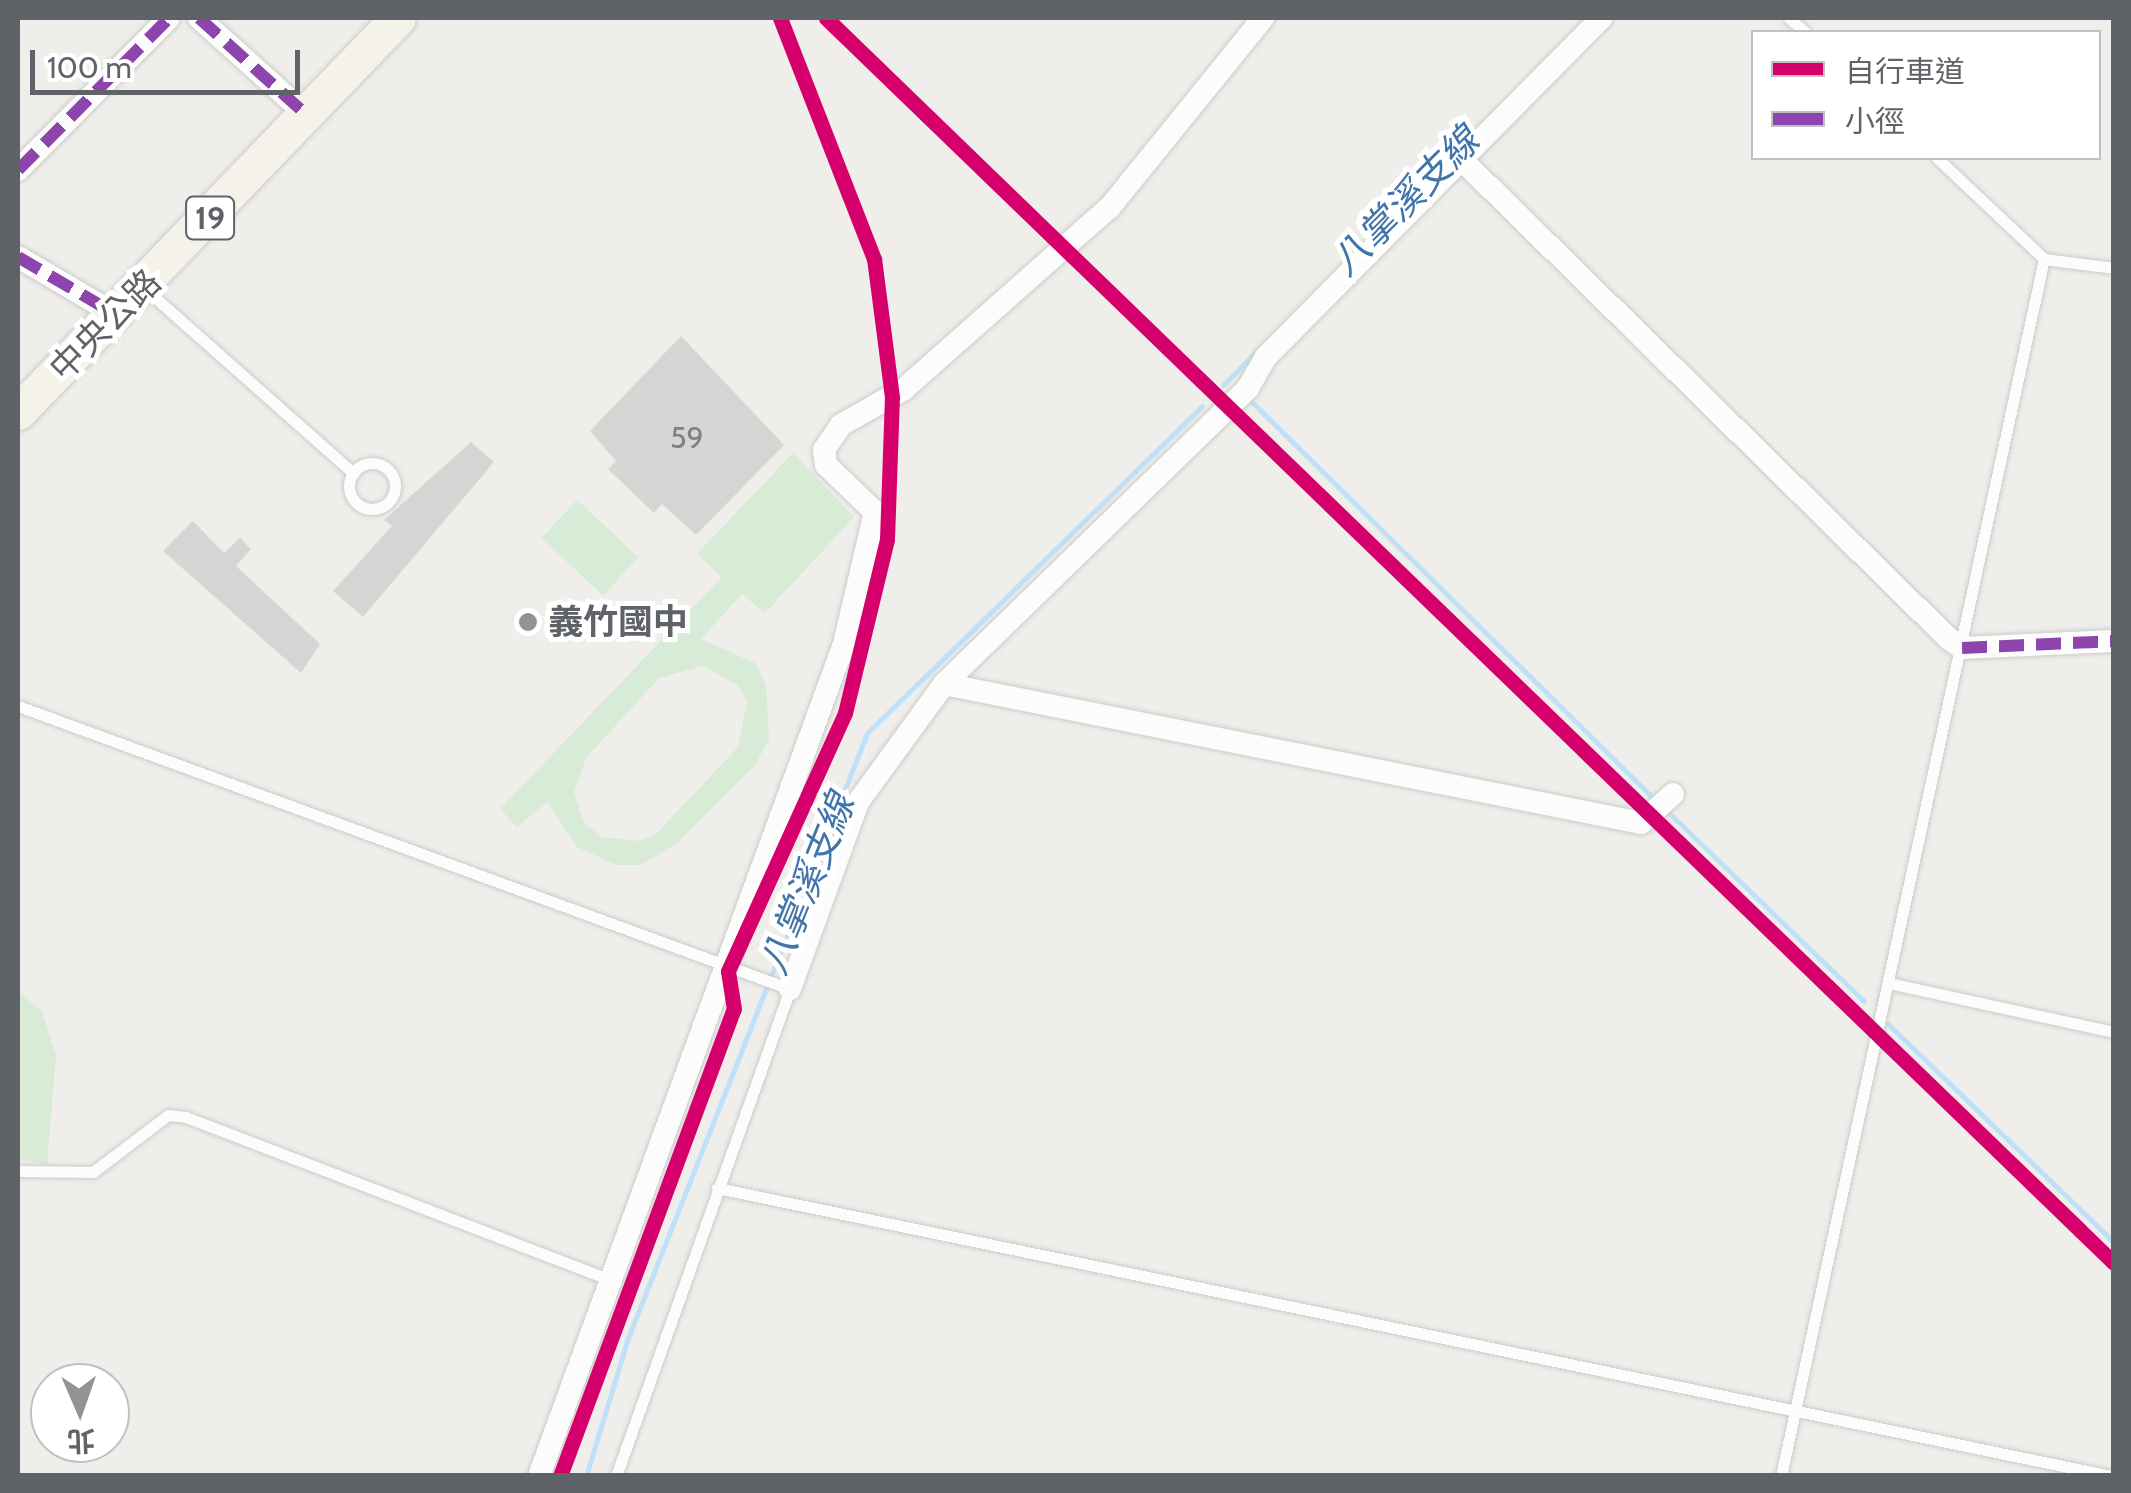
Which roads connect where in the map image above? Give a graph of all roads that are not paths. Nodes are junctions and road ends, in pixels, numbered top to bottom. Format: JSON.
{"nodes":[{"id":1,"x":170,"y":18,"type":"edge"},
{"id":2,"x":199,"y":18,"type":"edge"},
{"id":3,"x":398,"y":18,"type":"edge"},
{"id":4,"x":1264,"y":18,"type":"edge"},
{"id":5,"x":1601,"y":18,"type":"edge"},
{"id":6,"x":308,"y":116,"type":"junction"},
{"id":7,"x":1460,"y":157,"type":"junction"},
{"id":8,"x":1939,"y":160,"type":"edge"},
{"id":9,"x":18,"y":170,"type":"edge"},
{"id":10,"x":18,"y":256,"type":"edge"},
{"id":11,"x":2044,"y":260,"type":"junction"},
{"id":12,"x":2114,"y":268,"type":"edge"},
{"id":13,"x":144,"y":287,"type":"junction"},
{"id":14,"x":117,"y":315,"type":"junction"},
{"id":15,"x":18,"y":412,"type":"edge"},
{"id":16,"x":352,"y":473,"type":"junction"},
{"id":17,"x":2114,"y":642,"type":"edge"},
{"id":18,"x":1962,"y":648,"type":"junction"},
{"id":19,"x":944,"y":684,"type":"junction"},
{"id":20,"x":18,"y":706,"type":"edge"},
{"id":21,"x":1665,"y":802,"type":"dead end"},
{"id":22,"x":728,"y":971,"type":"junction"},
{"id":23,"x":1890,"y":982,"type":"junction"},
{"id":24,"x":784,"y":988,"type":"junction"},
{"id":25,"x":2114,"y":1032,"type":"edge"},
{"id":26,"x":18,"y":1170,"type":"edge"},
{"id":27,"x":718,"y":1188,"type":"junction"},
{"id":28,"x":608,"y":1279,"type":"junction"},
{"id":29,"x":1794,"y":1407,"type":"junction"},
{"id":30,"x":539,"y":1476,"type":"edge"},
{"id":31,"x":616,"y":1476,"type":"edge"},
{"id":32,"x":1780,"y":1476,"type":"edge"},
{"id":33,"x":2110,"y":1476,"type":"edge"}],
"edges":[{"from":1,"to":9,"type":"street"},
{"from":2,"to":6,"type":"street"},
{"from":3,"to":6,"type":"main road","name":"中央公路","number":"19"},
{"from":4,"to":22,"type":"street"},
{"from":5,"to":7,"type":"street"},
{"from":6,"to":13,"type":"main road","name":"中央公路","number":"19"},
{"from":7,"to":18,"type":"street"},
{"from":7,"to":19,"type":"street"},
{"from":8,"to":11,"type":"lane"},
{"from":10,"to":14,"type":"street"},
{"from":11,"to":12,"type":"lane"},
{"from":11,"to":18,"type":"lane"},
{"from":13,"to":14,"type":"main road","name":"中央公路","number":"19"},
{"from":13,"to":16,"type":"lane"},
{"from":14,"to":15,"type":"main road","name":"中央公路","number":"19"},
{"from":16,"to":16,"type":"lane"},
{"from":17,"to":18,"type":"street"},
{"from":18,"to":23,"type":"lane"},
{"from":19,"to":21,"type":"street"},
{"from":19,"to":24,"type":"street"},
{"from":20,"to":22,"type":"lane"},
{"from":22,"to":24,"type":"lane"},
{"from":22,"to":28,"type":"street"},
{"from":23,"to":25,"type":"lane"},
{"from":23,"to":29,"type":"lane"},
{"from":24,"to":27,"type":"lane"},
{"from":26,"to":28,"type":"lane"},
{"from":27,"to":29,"type":"lane"},
{"from":27,"to":31,"type":"lane"},
{"from":28,"to":30,"type":"street"},
{"from":29,"to":32,"type":"lane"},
{"from":29,"to":33,"type":"lane"}]}
